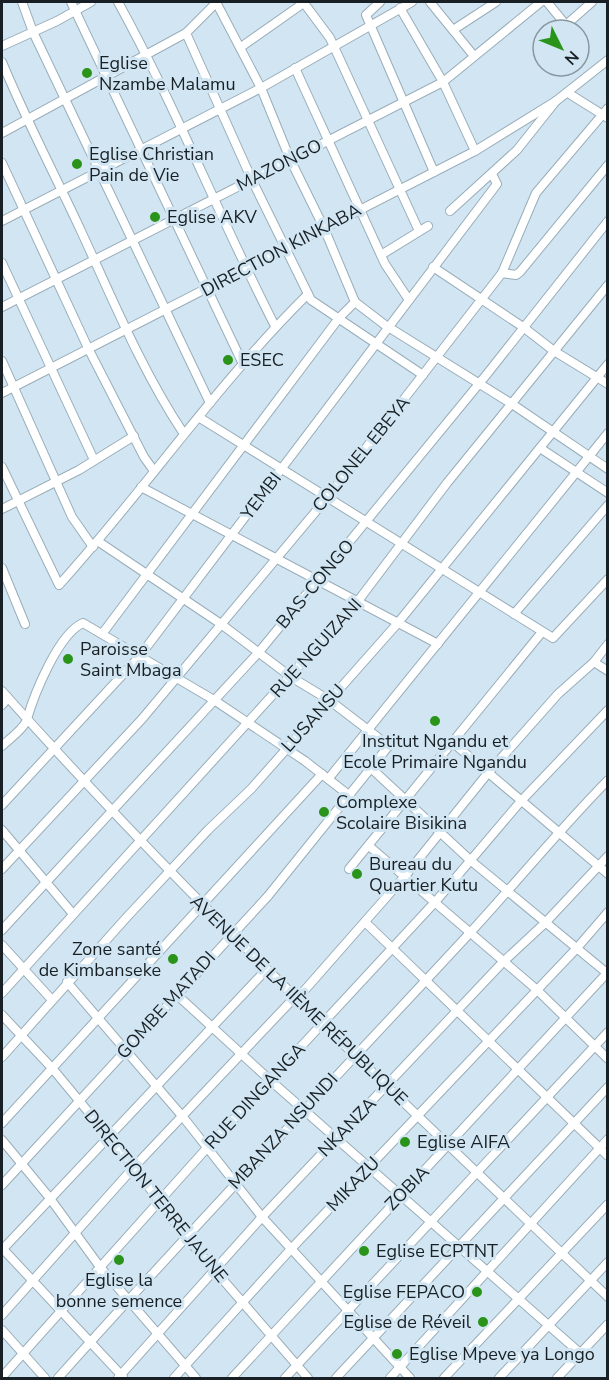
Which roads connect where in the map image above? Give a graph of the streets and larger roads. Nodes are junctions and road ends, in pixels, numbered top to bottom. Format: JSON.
{"nodes":[{"id":1,"x":22,"y":2,"type":"edge"},
{"id":2,"x":71,"y":2,"type":"edge"},
{"id":3,"x":91,"y":2,"type":"edge"},
{"id":4,"x":118,"y":2,"type":"edge"},
{"id":5,"x":216,"y":2,"type":"edge"},
{"id":6,"x":304,"y":2,"type":"edge"},
{"id":7,"x":381,"y":2,"type":"edge"},
{"id":8,"x":412,"y":2,"type":"edge"},
{"id":9,"x":430,"y":2,"type":"edge"},
{"id":10,"x":496,"y":2,"type":"edge"},
{"id":11,"x":541,"y":2,"type":"edge"},
{"id":12,"x":547,"y":2,"type":"edge"},
{"id":13,"x":592,"y":2,"type":"edge"},
{"id":14,"x":400,"y":8,"type":"junction"},
{"id":15,"x":76,"y":10,"type":"junction"},
{"id":16,"x":560,"y":18,"type":"edge"},
{"id":17,"x":577,"y":18,"type":"edge"},
{"id":18,"x":372,"y":24,"type":"junction"},
{"id":19,"x":453,"y":30,"type":"junction"},
{"id":20,"x":33,"y":32,"type":"junction"},
{"id":21,"x":186,"y":33,"type":"junction"},
{"id":22,"x":2,"y":46,"type":"edge"},
{"id":23,"x":333,"y":46,"type":"junction"},
{"id":24,"x":241,"y":47,"type":"junction"},
{"id":25,"x":148,"y":56,"type":"junction"},
{"id":26,"x":474,"y":56,"type":"junction"},
{"id":27,"x":608,"y":60,"type":"edge"},
{"id":28,"x":2,"y":62,"type":"edge"},
{"id":29,"x":294,"y":68,"type":"junction"},
{"id":30,"x":108,"y":77,"type":"junction"},
{"id":31,"x":443,"y":82,"type":"junction"},
{"id":32,"x":261,"y":88,"type":"junction"},
{"id":33,"x":568,"y":93,"type":"junction"},
{"id":34,"x":66,"y":100,"type":"junction"},
{"id":35,"x":403,"y":101,"type":"junction"},
{"id":36,"x":556,"y":101,"type":"junction"},
{"id":37,"x":221,"y":109,"type":"junction"},
{"id":38,"x":606,"y":113,"type":"edge"},
{"id":39,"x":366,"y":120,"type":"junction"},
{"id":40,"x":26,"y":121,"type":"junction"},
{"id":41,"x":182,"y":130,"type":"junction"},
{"id":42,"x":2,"y":133,"type":"edge"},
{"id":43,"x":328,"y":140,"type":"junction"},
{"id":44,"x":144,"y":150,"type":"junction"},
{"id":45,"x":475,"y":151,"type":"junction"},
{"id":46,"x":290,"y":159,"type":"junction"},
{"id":47,"x":2,"y":163,"type":"edge"},
{"id":48,"x":608,"y":165,"type":"edge"},
{"id":49,"x":101,"y":171,"type":"junction"},
{"id":50,"x":434,"y":172,"type":"junction"},
{"id":51,"x":492,"y":174,"type":"junction"},
{"id":52,"x":252,"y":180,"type":"junction"},
{"id":53,"x":399,"y":190,"type":"junction"},
{"id":54,"x":62,"y":191,"type":"junction"},
{"id":55,"x":212,"y":199,"type":"junction"},
{"id":56,"x":359,"y":209,"type":"junction"},
{"id":57,"x":24,"y":210,"type":"junction"},
{"id":58,"x":450,"y":211,"type":"dead end"},
{"id":59,"x":174,"y":218,"type":"junction"},
{"id":60,"x":2,"y":221,"type":"edge"},
{"id":61,"x":608,"y":221,"type":"edge"},
{"id":62,"x":428,"y":226,"type":"dead end"},
{"id":63,"x":324,"y":228,"type":"junction"},
{"id":64,"x":419,"y":231,"type":"junction"},
{"id":65,"x":132,"y":239,"type":"junction"},
{"id":66,"x":285,"y":249,"type":"junction"},
{"id":67,"x":381,"y":255,"type":"junction"},
{"id":68,"x":94,"y":259,"type":"junction"},
{"id":69,"x":2,"y":264,"type":"edge"},
{"id":70,"x":434,"y":267,"type":"junction"},
{"id":71,"x":245,"y":269,"type":"junction"},
{"id":72,"x":502,"y":273,"type":"junction"},
{"id":73,"x":57,"y":279,"type":"junction"},
{"id":74,"x":608,"y":285,"type":"edge"},
{"id":75,"x":207,"y":289,"type":"junction"},
{"id":76,"x":308,"y":294,"type":"junction"},
{"id":77,"x":18,"y":299,"type":"junction"},
{"id":78,"x":409,"y":300,"type":"junction"},
{"id":79,"x":482,"y":300,"type":"junction"},
{"id":80,"x":355,"y":302,"type":"junction"},
{"id":81,"x":2,"y":307,"type":"edge"},
{"id":82,"x":167,"y":309,"type":"junction"},
{"id":83,"x":339,"y":318,"type":"junction"},
{"id":84,"x":275,"y":326,"type":"junction"},
{"id":85,"x":388,"y":327,"type":"junction"},
{"id":86,"x":524,"y":327,"type":"junction"},
{"id":87,"x":125,"y":329,"type":"junction"},
{"id":88,"x":378,"y":343,"type":"junction"},
{"id":89,"x":88,"y":348,"type":"junction"},
{"id":90,"x":554,"y":351,"type":"junction"},
{"id":91,"x":438,"y":358,"type":"junction"},
{"id":92,"x":2,"y":361,"type":"edge"},
{"id":93,"x":242,"y":362,"type":"junction"},
{"id":94,"x":608,"y":364,"type":"edge"},
{"id":95,"x":51,"y":367,"type":"junction"},
{"id":96,"x":423,"y":375,"type":"junction"},
{"id":97,"x":597,"y":377,"type":"junction"},
{"id":98,"x":478,"y":384,"type":"junction"},
{"id":99,"x":608,"y":384,"type":"edge"},
{"id":100,"x":13,"y":387,"type":"junction"},
{"id":101,"x":2,"y":393,"type":"edge"},
{"id":102,"x":210,"y":403,"type":"junction"},
{"id":103,"x":512,"y":404,"type":"junction"},
{"id":104,"x":200,"y":418,"type":"junction"},
{"id":105,"x":553,"y":432,"type":"junction"},
{"id":106,"x":608,"y":433,"type":"edge"},
{"id":107,"x":184,"y":434,"type":"junction"},
{"id":108,"x":134,"y":436,"type":"junction"},
{"id":109,"x":243,"y":445,"type":"junction"},
{"id":110,"x":540,"y":448,"type":"junction"},
{"id":111,"x":588,"y":457,"type":"junction"},
{"id":112,"x":94,"y":460,"type":"junction"},
{"id":113,"x":2,"y":467,"type":"edge"},
{"id":114,"x":608,"y":469,"type":"edge"},
{"id":115,"x":282,"y":470,"type":"junction"},
{"id":116,"x":154,"y":471,"type":"junction"},
{"id":117,"x":576,"y":472,"type":"junction"},
{"id":118,"x":55,"y":481,"type":"junction"},
{"id":119,"x":141,"y":487,"type":"junction"},
{"id":120,"x":608,"y":493,"type":"edge"},
{"id":121,"x":327,"y":498,"type":"junction"},
{"id":122,"x":17,"y":501,"type":"junction"},
{"id":123,"x":608,"y":505,"type":"edge"},
{"id":124,"x":2,"y":509,"type":"edge"},
{"id":125,"x":192,"y":513,"type":"junction"},
{"id":126,"x":366,"y":523,"type":"junction"},
{"id":127,"x":231,"y":536,"type":"junction"},
{"id":128,"x":96,"y":544,"type":"junction"},
{"id":129,"x":403,"y":545,"type":"junction"},
{"id":130,"x":275,"y":558,"type":"junction"},
{"id":131,"x":2,"y":568,"type":"edge"},
{"id":132,"x":441,"y":571,"type":"junction"},
{"id":133,"x":145,"y":574,"type":"junction"},
{"id":134,"x":608,"y":579,"type":"edge"},
{"id":135,"x":319,"y":580,"type":"junction"},
{"id":136,"x":479,"y":592,"type":"junction"},
{"id":137,"x":184,"y":599,"type":"junction"},
{"id":138,"x":358,"y":601,"type":"junction"},
{"id":139,"x":514,"y":614,"type":"junction"},
{"id":140,"x":25,"y":624,"type":"dead end"},
{"id":141,"x":221,"y":624,"type":"junction"},
{"id":142,"x":397,"y":624,"type":"junction"},
{"id":143,"x":542,"y":632,"type":"junction"},
{"id":144,"x":102,"y":634,"type":"junction"},
{"id":145,"x":438,"y":644,"type":"junction"},
{"id":146,"x":608,"y":644,"type":"edge"},
{"id":147,"x":259,"y":652,"type":"junction"},
{"id":148,"x":140,"y":657,"type":"junction"},
{"id":149,"x":594,"y":662,"type":"junction"},
{"id":150,"x":608,"y":671,"type":"edge"},
{"id":151,"x":291,"y":677,"type":"junction"},
{"id":152,"x":175,"y":680,"type":"junction"},
{"id":153,"x":2,"y":691,"type":"edge"},
{"id":154,"x":8,"y":698,"type":"junction"},
{"id":155,"x":214,"y":700,"type":"junction"},
{"id":156,"x":329,"y":700,"type":"junction"},
{"id":157,"x":2,"y":705,"type":"edge"},
{"id":158,"x":608,"y":710,"type":"edge"},
{"id":159,"x":27,"y":721,"type":"junction"},
{"id":160,"x":247,"y":723,"type":"junction"},
{"id":161,"x":370,"y":730,"type":"junction"},
{"id":162,"x":395,"y":738,"type":"dead end"},
{"id":163,"x":452,"y":742,"type":"junction"},
{"id":164,"x":2,"y":746,"type":"edge"},
{"id":165,"x":389,"y":746,"type":"junction"},
{"id":166,"x":286,"y":747,"type":"junction"},
{"id":167,"x":56,"y":750,"type":"junction"},
{"id":168,"x":372,"y":769,"type":"junction"},
{"id":169,"x":488,"y":773,"type":"junction"},
{"id":170,"x":326,"y":776,"type":"junction"},
{"id":171,"x":608,"y":780,"type":"edge"},
{"id":172,"x":86,"y":781,"type":"junction"},
{"id":173,"x":350,"y":796,"type":"junction"},
{"id":174,"x":406,"y":800,"type":"junction"},
{"id":175,"x":520,"y":801,"type":"junction"},
{"id":176,"x":2,"y":805,"type":"edge"},
{"id":177,"x":112,"y":810,"type":"junction"},
{"id":178,"x":2,"y":830,"type":"edge"},
{"id":179,"x":440,"y":832,"type":"junction"},
{"id":180,"x":556,"y":832,"type":"junction"},
{"id":181,"x":140,"y":839,"type":"junction"},
{"id":182,"x":369,"y":846,"type":"junction"},
{"id":183,"x":19,"y":850,"type":"junction"},
{"id":184,"x":608,"y":856,"type":"edge"},
{"id":185,"x":470,"y":860,"type":"junction"},
{"id":186,"x":599,"y":866,"type":"junction"},
{"id":187,"x":2,"y":869,"type":"edge"},
{"id":188,"x":349,"y":869,"type":"dead end"},
{"id":189,"x":170,"y":872,"type":"junction"},
{"id":190,"x":608,"y":874,"type":"edge"},
{"id":191,"x":405,"y":876,"type":"junction"},
{"id":192,"x":46,"y":883,"type":"junction"},
{"id":193,"x":506,"y":891,"type":"junction"},
{"id":194,"x":436,"y":902,"type":"junction"},
{"id":195,"x":202,"y":906,"type":"junction"},
{"id":196,"x":608,"y":912,"type":"edge"},
{"id":197,"x":73,"y":914,"type":"junction"},
{"id":198,"x":365,"y":922,"type":"junction"},
{"id":199,"x":545,"y":923,"type":"junction"},
{"id":200,"x":2,"y":930,"type":"edge"},
{"id":201,"x":230,"y":934,"type":"junction"},
{"id":202,"x":469,"y":934,"type":"junction"},
{"id":203,"x":2,"y":945,"type":"edge"},
{"id":204,"x":577,"y":948,"type":"junction"},
{"id":205,"x":393,"y":949,"type":"junction"},
{"id":206,"x":503,"y":962,"type":"junction"},
{"id":207,"x":22,"y":969,"type":"junction"},
{"id":208,"x":266,"y":970,"type":"junction"},
{"id":209,"x":607,"y":973,"type":"edge"},
{"id":210,"x":425,"y":980,"type":"junction"},
{"id":211,"x":67,"y":982,"type":"junction"},
{"id":212,"x":536,"y":989,"type":"junction"},
{"id":213,"x":2,"y":993,"type":"edge"},
{"id":214,"x":176,"y":994,"type":"junction"},
{"id":215,"x":295,"y":999,"type":"junction"},
{"id":216,"x":52,"y":1000,"type":"junction"},
{"id":217,"x":459,"y":1011,"type":"junction"},
{"id":218,"x":2,"y":1016,"type":"edge"},
{"id":219,"x":98,"y":1017,"type":"junction"},
{"id":220,"x":565,"y":1018,"type":"junction"},
{"id":221,"x":321,"y":1024,"type":"junction"},
{"id":222,"x":212,"y":1026,"type":"junction"},
{"id":223,"x":608,"y":1032,"type":"edge"},
{"id":224,"x":21,"y":1036,"type":"junction"},
{"id":225,"x":487,"y":1041,"type":"junction"},
{"id":226,"x":596,"y":1046,"type":"junction"},
{"id":227,"x":125,"y":1053,"type":"junction"},
{"id":228,"x":241,"y":1054,"type":"junction"},
{"id":229,"x":354,"y":1056,"type":"junction"},
{"id":230,"x":2,"y":1057,"type":"edge"},
{"id":231,"x":608,"y":1059,"type":"edge"},
{"id":232,"x":52,"y":1068,"type":"junction"},
{"id":233,"x":518,"y":1071,"type":"junction"},
{"id":234,"x":271,"y":1081,"type":"junction"},
{"id":235,"x":155,"y":1084,"type":"junction"},
{"id":236,"x":386,"y":1087,"type":"junction"},
{"id":237,"x":608,"y":1087,"type":"edge"},
{"id":238,"x":547,"y":1099,"type":"junction"},
{"id":239,"x":78,"y":1100,"type":"junction"},
{"id":240,"x":303,"y":1110,"type":"junction"},
{"id":241,"x":418,"y":1116,"type":"junction"},
{"id":242,"x":183,"y":1118,"type":"junction"},
{"id":243,"x":2,"y":1123,"type":"edge"},
{"id":244,"x":574,"y":1123,"type":"junction"},
{"id":245,"x":107,"y":1136,"type":"junction"},
{"id":246,"x":337,"y":1137,"type":"junction"},
{"id":247,"x":608,"y":1139,"type":"edge"},
{"id":248,"x":2,"y":1140,"type":"edge"},
{"id":249,"x":449,"y":1145,"type":"junction"},
{"id":250,"x":599,"y":1148,"type":"junction"},
{"id":251,"x":206,"y":1149,"type":"junction"},
{"id":252,"x":608,"y":1156,"type":"edge"},
{"id":253,"x":20,"y":1165,"type":"junction"},
{"id":254,"x":134,"y":1167,"type":"junction"},
{"id":255,"x":370,"y":1167,"type":"junction"},
{"id":256,"x":477,"y":1173,"type":"junction"},
{"id":257,"x":234,"y":1183,"type":"junction"},
{"id":258,"x":2,"y":1185,"type":"edge"},
{"id":259,"x":400,"y":1194,"type":"junction"},
{"id":260,"x":49,"y":1197,"type":"junction"},
{"id":261,"x":504,"y":1199,"type":"junction"},
{"id":262,"x":608,"y":1203,"type":"edge"},
{"id":263,"x":158,"y":1204,"type":"junction"},
{"id":264,"x":262,"y":1217,"type":"junction"},
{"id":265,"x":431,"y":1221,"type":"junction"},
{"id":266,"x":531,"y":1224,"type":"junction"},
{"id":267,"x":74,"y":1232,"type":"junction"},
{"id":268,"x":185,"y":1236,"type":"junction"},
{"id":269,"x":459,"y":1245,"type":"junction"},
{"id":270,"x":2,"y":1249,"type":"edge"},
{"id":271,"x":291,"y":1249,"type":"junction"},
{"id":272,"x":560,"y":1253,"type":"junction"},
{"id":273,"x":608,"y":1262,"type":"edge"},
{"id":274,"x":100,"y":1266,"type":"junction"},
{"id":275,"x":215,"y":1271,"type":"junction"},
{"id":276,"x":488,"y":1271,"type":"junction"},
{"id":277,"x":32,"y":1278,"type":"junction"},
{"id":278,"x":320,"y":1281,"type":"junction"},
{"id":279,"x":590,"y":1281,"type":"junction"},
{"id":280,"x":519,"y":1298,"type":"junction"},
{"id":281,"x":608,"y":1298,"type":"edge"},
{"id":282,"x":128,"y":1300,"type":"junction"},
{"id":283,"x":242,"y":1303,"type":"junction"},
{"id":284,"x":60,"y":1310,"type":"junction"},
{"id":285,"x":346,"y":1310,"type":"junction"},
{"id":286,"x":2,"y":1315,"type":"edge"},
{"id":287,"x":608,"y":1324,"type":"edge"},
{"id":288,"x":549,"y":1325,"type":"junction"},
{"id":289,"x":2,"y":1330,"type":"edge"},
{"id":290,"x":159,"y":1333,"type":"junction"},
{"id":291,"x":272,"y":1336,"type":"junction"},
{"id":292,"x":372,"y":1338,"type":"junction"},
{"id":293,"x":90,"y":1342,"type":"junction"},
{"id":294,"x":22,"y":1353,"type":"junction"},
{"id":295,"x":580,"y":1353,"type":"junction"},
{"id":296,"x":298,"y":1365,"type":"junction"},
{"id":297,"x":186,"y":1366,"type":"junction"},
{"id":298,"x":400,"y":1368,"type":"junction"},
{"id":299,"x":2,"y":1377,"type":"edge"},
{"id":300,"x":121,"y":1377,"type":"edge"},
{"id":301,"x":45,"y":1378,"type":"edge"},
{"id":302,"x":58,"y":1378,"type":"edge"},
{"id":303,"x":174,"y":1378,"type":"edge"},
{"id":304,"x":196,"y":1378,"type":"edge"},
{"id":305,"x":232,"y":1378,"type":"edge"},
{"id":306,"x":285,"y":1378,"type":"edge"},
{"id":307,"x":309,"y":1378,"type":"edge"},
{"id":308,"x":336,"y":1378,"type":"edge"},
{"id":309,"x":390,"y":1378,"type":"edge"},
{"id":310,"x":410,"y":1378,"type":"edge"},
{"id":311,"x":444,"y":1378,"type":"edge"},
{"id":312,"x":499,"y":1378,"type":"edge"},
{"id":313,"x":557,"y":1378,"type":"edge"}],
"edges":[{"from":1,"to":20,"type":"street"},
{"from":2,"to":15,"type":"street"},
{"from":3,"to":15,"type":"street"},
{"from":4,"to":25,"type":"street"},
{"from":5,"to":21,"type":"street"},
{"from":5,"to":24,"type":"street"},
{"from":6,"to":23,"type":"street"},
{"from":6,"to":24,"type":"street"},
{"from":7,"to":18,"type":"street"},
{"from":8,"to":14,"type":"street"},
{"from":9,"to":19,"type":"street"},
{"from":10,"to":19,"type":"street"},
{"from":11,"to":26,"type":"street","name":"MAZONGO"},
{"from":12,"to":16,"type":"street"},
{"from":13,"to":17,"type":"street"},
{"from":14,"to":18,"type":"street"},
{"from":14,"to":31,"type":"street"},
{"from":15,"to":20,"type":"street"},
{"from":15,"to":30,"type":"street"},
{"from":18,"to":23,"type":"street"},
{"from":18,"to":35,"type":"street"},
{"from":19,"to":26,"type":"street"},
{"from":20,"to":22,"type":"street"},
{"from":20,"to":34,"type":"street"},
{"from":21,"to":25,"type":"street"},
{"from":21,"to":37,"type":"street"},
{"from":23,"to":29,"type":"street"},
{"from":23,"to":39,"type":"street"},
{"from":24,"to":32,"type":"street"},
{"from":25,"to":30,"type":"street"},
{"from":25,"to":41,"type":"street"},
{"from":26,"to":31,"type":"street","name":"MAZONGO"},
{"from":27,"to":33,"type":"street","name":"DIRECTION KINKABA"},
{"from":28,"to":40,"type":"street"},
{"from":29,"to":32,"type":"street"},
{"from":29,"to":43,"type":"street"},
{"from":30,"to":34,"type":"street"},
{"from":30,"to":44,"type":"street"},
{"from":31,"to":35,"type":"street","name":"MAZONGO"},
{"from":31,"to":45,"type":"street"},
{"from":32,"to":37,"type":"street"},
{"from":32,"to":46,"type":"street"},
{"from":33,"to":36,"type":"street","name":"DIRECTION KINKABA"},
{"from":33,"to":38,"type":"street"},
{"from":34,"to":40,"type":"street"},
{"from":34,"to":49,"type":"street"},
{"from":35,"to":39,"type":"street","name":"MAZONGO"},
{"from":35,"to":50,"type":"street"},
{"from":36,"to":45,"type":"street","name":"DIRECTION KINKABA"},
{"from":36,"to":51,"type":"street"},
{"from":37,"to":41,"type":"street"},
{"from":37,"to":52,"type":"street"},
{"from":38,"to":72,"type":"street","name":"COLONEL EBEYA"},
{"from":39,"to":43,"type":"street","name":"MAZONGO"},
{"from":39,"to":53,"type":"street"},
{"from":40,"to":42,"type":"street"},
{"from":40,"to":54,"type":"street"},
{"from":41,"to":44,"type":"street"},
{"from":41,"to":55,"type":"street"},
{"from":43,"to":46,"type":"street","name":"MAZONGO"},
{"from":43,"to":56,"type":"street"},
{"from":44,"to":49,"type":"street"},
{"from":44,"to":59,"type":"street"},
{"from":45,"to":50,"type":"street","name":"DIRECTION KINKABA"},
{"from":46,"to":52,"type":"street","name":"MAZONGO"},
{"from":46,"to":63,"type":"street"},
{"from":47,"to":57,"type":"street"},
{"from":48,"to":72,"type":"street"},
{"from":49,"to":54,"type":"street"},
{"from":49,"to":65,"type":"street"},
{"from":50,"to":53,"type":"street","name":"DIRECTION KINKABA"},
{"from":51,"to":58,"type":"street"},
{"from":51,"to":70,"type":"street","name":"YEMBI"},
{"from":52,"to":55,"type":"street","name":"MAZONGO"},
{"from":52,"to":66,"type":"street"},
{"from":53,"to":56,"type":"street","name":"DIRECTION KINKABA"},
{"from":53,"to":64,"type":"street"},
{"from":54,"to":57,"type":"street"},
{"from":54,"to":68,"type":"street"},
{"from":55,"to":59,"type":"street","name":"MAZONGO"},
{"from":55,"to":71,"type":"street"},
{"from":56,"to":63,"type":"street","name":"DIRECTION KINKABA"},
{"from":56,"to":67,"type":"street"},
{"from":57,"to":60,"type":"street"},
{"from":57,"to":73,"type":"street"},
{"from":59,"to":65,"type":"street","name":"MAZONGO"},
{"from":59,"to":75,"type":"street"},
{"from":61,"to":86,"type":"street","name":"BAS-CONGO"},
{"from":62,"to":64,"type":"street"},
{"from":63,"to":66,"type":"street","name":"DIRECTION KINKABA"},
{"from":63,"to":80,"type":"street"},
{"from":64,"to":67,"type":"street"},
{"from":65,"to":68,"type":"street","name":"MAZONGO"},
{"from":65,"to":82,"type":"street"},
{"from":66,"to":71,"type":"street","name":"DIRECTION KINKABA"},
{"from":66,"to":76,"type":"street"},
{"from":67,"to":78,"type":"street"},
{"from":68,"to":73,"type":"street","name":"MAZONGO"},
{"from":68,"to":87,"type":"street"},
{"from":69,"to":77,"type":"street"},
{"from":70,"to":78,"type":"street","name":"YEMBI"},
{"from":70,"to":79,"type":"street"},
{"from":71,"to":75,"type":"street","name":"DIRECTION KINKABA"},
{"from":71,"to":84,"type":"street"},
{"from":72,"to":79,"type":"street","name":"COLONEL EBEYA"},
{"from":73,"to":77,"type":"street","name":"MAZONGO"},
{"from":73,"to":89,"type":"street"},
{"from":74,"to":90,"type":"street","name":"RUE NGUIZANI"},
{"from":75,"to":82,"type":"street","name":"DIRECTION KINKABA"},
{"from":75,"to":93,"type":"street"},
{"from":76,"to":83,"type":"street"},
{"from":76,"to":84,"type":"street"},
{"from":77,"to":81,"type":"street","name":"MAZONGO"},
{"from":77,"to":95,"type":"street"},
{"from":78,"to":85,"type":"street","name":"YEMBI"},
{"from":79,"to":86,"type":"street"},
{"from":79,"to":91,"type":"street","name":"COLONEL EBEYA"},
{"from":80,"to":83,"type":"street"},
{"from":80,"to":85,"type":"street"},
{"from":82,"to":87,"type":"street","name":"DIRECTION KINKABA"},
{"from":82,"to":102,"type":"street"},
{"from":83,"to":88,"type":"street"},
{"from":83,"to":109,"type":"street"},
{"from":84,"to":93,"type":"street"},
{"from":85,"to":88,"type":"street","name":"YEMBI"},
{"from":85,"to":91,"type":"street"},
{"from":86,"to":90,"type":"street"},
{"from":86,"to":98,"type":"street","name":"BAS-CONGO"},
{"from":87,"to":89,"type":"street","name":"DIRECTION KINKABA"},
{"from":87,"to":107,"type":"street"},
{"from":88,"to":96,"type":"street"},
{"from":88,"to":115,"type":"street","name":"YEMBI"},
{"from":89,"to":95,"type":"street","name":"DIRECTION KINKABA"},
{"from":89,"to":108,"type":"street"},
{"from":90,"to":97,"type":"street"},
{"from":90,"to":103,"type":"street","name":"RUE NGUIZANI"},
{"from":91,"to":96,"type":"street","name":"COLONEL EBEYA"},
{"from":91,"to":98,"type":"street"},
{"from":92,"to":100,"type":"street"},
{"from":93,"to":102,"type":"street"},
{"from":94,"to":97,"type":"street","name":"LUSANSU"},
{"from":95,"to":100,"type":"street","name":"DIRECTION KINKABA"},
{"from":95,"to":112,"type":"street"},
{"from":96,"to":121,"type":"street","name":"COLONEL EBEYA"},
{"from":97,"to":99,"type":"street"},
{"from":97,"to":105,"type":"street","name":"LUSANSU"},
{"from":98,"to":103,"type":"street"},
{"from":98,"to":126,"type":"street","name":"BAS-CONGO"},
{"from":100,"to":101,"type":"street","name":"DIRECTION KINKABA"},
{"from":100,"to":118,"type":"street"},
{"from":102,"to":104,"type":"street"},
{"from":103,"to":105,"type":"street"},
{"from":103,"to":129,"type":"street","name":"RUE NGUIZANI"},
{"from":104,"to":107,"type":"street"},
{"from":104,"to":109,"type":"street"},
{"from":105,"to":110,"type":"street","name":"LUSANSU"},
{"from":105,"to":111,"type":"street"},
{"from":106,"to":111,"type":"street"},
{"from":107,"to":116,"type":"street"},
{"from":108,"to":112,"type":"street"},
{"from":108,"to":116,"type":"street"},
{"from":109,"to":115,"type":"street"},
{"from":109,"to":125,"type":"street"},
{"from":110,"to":117,"type":"street"},
{"from":110,"to":132,"type":"street","name":"LUSANSU"},
{"from":111,"to":114,"type":"street"},
{"from":111,"to":117,"type":"street"},
{"from":112,"to":118,"type":"street"},
{"from":113,"to":122,"type":"street"},
{"from":115,"to":121,"type":"street"},
{"from":115,"to":127,"type":"street","name":"YEMBI"},
{"from":116,"to":119,"type":"street"},
{"from":117,"to":120,"type":"street"},
{"from":117,"to":136,"type":"street"},
{"from":118,"to":122,"type":"street"},
{"from":118,"to":128,"type":"street"},
{"from":119,"to":125,"type":"street"},
{"from":119,"to":128,"type":"street"},
{"from":121,"to":126,"type":"street"},
{"from":121,"to":130,"type":"street","name":"COLONEL EBEYA"},
{"from":122,"to":124,"type":"street"},
{"from":122,"to":128,"type":"street"},
{"from":123,"to":139,"type":"street"},
{"from":125,"to":127,"type":"street"},
{"from":125,"to":133,"type":"street"},
{"from":126,"to":129,"type":"street"},
{"from":126,"to":135,"type":"street","name":"BAS-CONGO"},
{"from":127,"to":130,"type":"street"},
{"from":127,"to":137,"type":"street","name":"YEMBI"},
{"from":128,"to":133,"type":"street"},
{"from":129,"to":132,"type":"street"},
{"from":129,"to":138,"type":"street","name":"RUE NGUIZANI"},
{"from":130,"to":135,"type":"street"},
{"from":130,"to":141,"type":"street","name":"COLONEL EBEYA"},
{"from":131,"to":140,"type":"street"},
{"from":132,"to":136,"type":"street"},
{"from":132,"to":142,"type":"street","name":"LUSANSU"},
{"from":133,"to":137,"type":"street"},
{"from":133,"to":144,"type":"street"},
{"from":134,"to":143,"type":"street"},
{"from":135,"to":138,"type":"street"},
{"from":135,"to":147,"type":"street","name":"BAS-CONGO"},
{"from":136,"to":139,"type":"street"},
{"from":136,"to":145,"type":"street"},
{"from":137,"to":141,"type":"street"},
{"from":137,"to":148,"type":"street","name":"YEMBI"},
{"from":138,"to":142,"type":"street"},
{"from":138,"to":151,"type":"street","name":"RUE NGUIZANI"},
{"from":139,"to":143,"type":"street"},
{"from":141,"to":147,"type":"street"},
{"from":141,"to":152,"type":"street","name":"COLONEL EBEYA"},
{"from":142,"to":145,"type":"street"},
{"from":142,"to":156,"type":"street","name":"LUSANSU"},
{"from":143,"to":163,"type":"street"},
{"from":144,"to":148,"type":"street"},
{"from":144,"to":159,"type":"street"},
{"from":145,"to":161,"type":"street"},
{"from":146,"to":149,"type":"street"},
{"from":147,"to":151,"type":"street"},
{"from":147,"to":155,"type":"street","name":"BAS-CONGO"},
{"from":148,"to":152,"type":"street"},
{"from":148,"to":167,"type":"street","name":"YEMBI"},
{"from":149,"to":150,"type":"street"},
{"from":149,"to":169,"type":"street"},
{"from":151,"to":156,"type":"street"},
{"from":151,"to":160,"type":"street","name":"RUE NGUIZANI"},
{"from":152,"to":155,"type":"street"},
{"from":152,"to":172,"type":"street","name":"COLONEL EBEYA"},
{"from":153,"to":154,"type":"street","name":"AVENUE DE LA IIÈME RÉPUBLIQUE"},
{"from":154,"to":157,"type":"street"},
{"from":154,"to":159,"type":"street","name":"AVENUE DE LA IIÈME RÉPUBLIQUE"},
{"from":155,"to":160,"type":"street"},
{"from":155,"to":177,"type":"street","name":"BAS-CONGO"},
{"from":156,"to":161,"type":"street"},
{"from":156,"to":166,"type":"street","name":"LUSANSU"},
{"from":158,"to":175,"type":"street","name":"RUE DINGANGA"},
{"from":159,"to":164,"type":"street"},
{"from":159,"to":167,"type":"street","name":"AVENUE DE LA IIÈME RÉPUBLIQUE"},
{"from":160,"to":166,"type":"street"},
{"from":160,"to":181,"type":"street","name":"RUE NGUIZANI"},
{"from":161,"to":165,"type":"street"},
{"from":161,"to":170,"type":"street"},
{"from":162,"to":165,"type":"street","name":"GOMBE MATADI"},
{"from":163,"to":169,"type":"street"},
{"from":163,"to":174,"type":"street"},
{"from":165,"to":168,"type":"street","name":"GOMBE MATADI"},
{"from":166,"to":170,"type":"street"},
{"from":166,"to":189,"type":"street","name":"LUSANSU"},
{"from":167,"to":172,"type":"street","name":"AVENUE DE LA IIÈME RÉPUBLIQUE"},
{"from":167,"to":176,"type":"street","name":"YEMBI"},
{"from":168,"to":173,"type":"street","name":"GOMBE MATADI"},
{"from":168,"to":174,"type":"street"},
{"from":169,"to":175,"type":"street"},
{"from":169,"to":179,"type":"street"},
{"from":170,"to":173,"type":"street"},
{"from":170,"to":195,"type":"street"},
{"from":171,"to":180,"type":"street","name":"MBANZA NSUNDI"},
{"from":172,"to":177,"type":"street","name":"AVENUE DE LA IIÈME RÉPUBLIQUE"},
{"from":172,"to":183,"type":"street","name":"COLONEL EBEYA"},
{"from":173,"to":201,"type":"street","name":"GOMBE MATADI"},
{"from":174,"to":179,"type":"street"},
{"from":174,"to":182,"type":"street"},
{"from":175,"to":180,"type":"street"},
{"from":175,"to":185,"type":"street","name":"RUE DINGANGA"},
{"from":177,"to":181,"type":"street","name":"AVENUE DE LA IIÈME RÉPUBLIQUE"},
{"from":177,"to":192,"type":"street","name":"BAS-CONGO"},
{"from":178,"to":183,"type":"street"},
{"from":179,"to":185,"type":"street"},
{"from":179,"to":191,"type":"street"},
{"from":180,"to":186,"type":"street"},
{"from":180,"to":193,"type":"street","name":"MBANZA NSUNDI"},
{"from":181,"to":189,"type":"street","name":"AVENUE DE LA IIÈME RÉPUBLIQUE"},
{"from":181,"to":197,"type":"street","name":"RUE NGUIZANI"},
{"from":182,"to":188,"type":"street"},
{"from":182,"to":191,"type":"street"},
{"from":183,"to":187,"type":"street","name":"COLONEL EBEYA"},
{"from":183,"to":192,"type":"street"},
{"from":184,"to":186,"type":"street","name":"NKANZA"},
{"from":185,"to":193,"type":"street"},
{"from":185,"to":194,"type":"street","name":"RUE DINGANGA"},
{"from":186,"to":190,"type":"street"},
{"from":186,"to":199,"type":"street","name":"NKANZA"},
{"from":189,"to":195,"type":"street","name":"AVENUE DE LA IIÈME RÉPUBLIQUE"},
{"from":189,"to":211,"type":"street","name":"LUSANSU"},
{"from":191,"to":194,"type":"street"},
{"from":191,"to":198,"type":"street"},
{"from":192,"to":197,"type":"street"},
{"from":192,"to":200,"type":"street","name":"BAS-CONGO"},
{"from":193,"to":199,"type":"street"},
{"from":193,"to":202,"type":"street","name":"MBANZA NSUNDI"},
{"from":194,"to":202,"type":"street"},
{"from":194,"to":205,"type":"street","name":"RUE DINGANGA"},
{"from":195,"to":201,"type":"street","name":"AVENUE DE LA IIÈME RÉPUBLIQUE"},
{"from":195,"to":219,"type":"street"},
{"from":196,"to":204,"type":"street","name":"MIKAZU"},
{"from":197,"to":207,"type":"street","name":"RUE NGUIZANI"},
{"from":198,"to":205,"type":"street"},
{"from":198,"to":215,"type":"street"},
{"from":199,"to":204,"type":"street"},
{"from":199,"to":206,"type":"street","name":"NKANZA"},
{"from":201,"to":208,"type":"street","name":"AVENUE DE LA IIÈME RÉPUBLIQUE"},
{"from":201,"to":214,"type":"street","name":"GOMBE MATADI"},
{"from":202,"to":206,"type":"street"},
{"from":202,"to":210,"type":"street","name":"MBANZA NSUNDI"},
{"from":203,"to":207,"type":"street"},
{"from":204,"to":209,"type":"street"},
{"from":204,"to":212,"type":"street","name":"MIKAZU"},
{"from":205,"to":210,"type":"street"},
{"from":205,"to":221,"type":"street","name":"RUE DINGANGA"},
{"from":206,"to":212,"type":"street"},
{"from":206,"to":217,"type":"street","name":"NKANZA"},
{"from":207,"to":213,"type":"street","name":"RUE NGUIZANI"},
{"from":207,"to":216,"type":"street"},
{"from":208,"to":215,"type":"street","name":"AVENUE DE LA IIÈME RÉPUBLIQUE"},
{"from":208,"to":222,"type":"street"},
{"from":209,"to":220,"type":"street","name":"ZOBIA"},
{"from":210,"to":217,"type":"street"},
{"from":210,"to":229,"type":"street","name":"MBANZA NSUNDI"},
{"from":211,"to":216,"type":"street","name":"LUSANSU"},
{"from":211,"to":219,"type":"street"},
{"from":212,"to":220,"type":"street"},
{"from":212,"to":225,"type":"street","name":"MIKAZU"},
{"from":214,"to":222,"type":"street"},
{"from":214,"to":227,"type":"street","name":"GOMBE MATADI"},
{"from":215,"to":221,"type":"street","name":"AVENUE DE LA IIÈME RÉPUBLIQUE"},
{"from":215,"to":228,"type":"street"},
{"from":216,"to":224,"type":"street","name":"LUSANSU"},
{"from":217,"to":225,"type":"street"},
{"from":217,"to":236,"type":"street","name":"NKANZA"},
{"from":218,"to":224,"type":"street","name":"DIRECTION TERRE JAUNE"},
{"from":219,"to":227,"type":"street"},
{"from":219,"to":232,"type":"street"},
{"from":220,"to":226,"type":"street"},
{"from":220,"to":233,"type":"street","name":"ZOBIA"},
{"from":221,"to":229,"type":"street","name":"AVENUE DE LA IIÈME RÉPUBLIQUE"},
{"from":221,"to":234,"type":"street","name":"RUE DINGANGA"},
{"from":222,"to":228,"type":"street"},
{"from":222,"to":235,"type":"street"},
{"from":223,"to":226,"type":"street"},
{"from":224,"to":230,"type":"street","name":"LUSANSU"},
{"from":224,"to":232,"type":"street","name":"DIRECTION TERRE JAUNE"},
{"from":225,"to":233,"type":"street"},
{"from":225,"to":241,"type":"street","name":"MIKAZU"},
{"from":226,"to":231,"type":"street"},
{"from":226,"to":238,"type":"street"},
{"from":227,"to":235,"type":"street"},
{"from":227,"to":239,"type":"street","name":"GOMBE MATADI"},
{"from":228,"to":234,"type":"street"},
{"from":228,"to":242,"type":"street"},
{"from":229,"to":236,"type":"street","name":"AVENUE DE LA IIÈME RÉPUBLIQUE"},
{"from":229,"to":240,"type":"street","name":"MBANZA NSUNDI"},
{"from":232,"to":239,"type":"street","name":"DIRECTION TERRE JAUNE"},
{"from":232,"to":243,"type":"street"},
{"from":233,"to":238,"type":"street"},
{"from":233,"to":249,"type":"street","name":"ZOBIA"},
{"from":234,"to":240,"type":"street"},
{"from":234,"to":251,"type":"street","name":"RUE DINGANGA"},
{"from":235,"to":242,"type":"street"},
{"from":235,"to":245,"type":"street"},
{"from":236,"to":241,"type":"street","name":"AVENUE DE LA IIÈME RÉPUBLIQUE"},
{"from":236,"to":246,"type":"street","name":"NKANZA"},
{"from":237,"to":244,"type":"street"},
{"from":238,"to":244,"type":"street"},
{"from":238,"to":256,"type":"street"},
{"from":239,"to":245,"type":"street","name":"DIRECTION TERRE JAUNE"},
{"from":239,"to":253,"type":"street","name":"GOMBE MATADI"},
{"from":240,"to":246,"type":"street"},
{"from":240,"to":257,"type":"street","name":"MBANZA NSUNDI"},
{"from":241,"to":249,"type":"street","name":"AVENUE DE LA IIÈME RÉPUBLIQUE"},
{"from":241,"to":255,"type":"street","name":"MIKAZU"},
{"from":242,"to":251,"type":"street"},
{"from":242,"to":254,"type":"street"},
{"from":244,"to":250,"type":"street"},
{"from":244,"to":261,"type":"street"},
{"from":245,"to":254,"type":"street","name":"DIRECTION TERRE JAUNE"},
{"from":245,"to":260,"type":"street"},
{"from":246,"to":255,"type":"street"},
{"from":246,"to":264,"type":"street","name":"NKANZA"},
{"from":247,"to":250,"type":"street"},
{"from":248,"to":253,"type":"street"},
{"from":249,"to":256,"type":"street","name":"AVENUE DE LA IIÈME RÉPUBLIQUE"},
{"from":249,"to":259,"type":"street","name":"ZOBIA"},
{"from":250,"to":252,"type":"street"},
{"from":250,"to":266,"type":"street"},
{"from":251,"to":257,"type":"street"},
{"from":251,"to":263,"type":"street","name":"RUE DINGANGA"},
{"from":253,"to":258,"type":"street","name":"GOMBE MATADI"},
{"from":253,"to":260,"type":"street"},
{"from":254,"to":263,"type":"street","name":"DIRECTION TERRE JAUNE"},
{"from":254,"to":267,"type":"street"},
{"from":255,"to":259,"type":"street"},
{"from":255,"to":271,"type":"street","name":"MIKAZU"},
{"from":256,"to":261,"type":"street","name":"AVENUE DE LA IIÈME RÉPUBLIQUE"},
{"from":256,"to":265,"type":"street"},
{"from":257,"to":264,"type":"street"},
{"from":257,"to":268,"type":"street","name":"MBANZA NSUNDI"},
{"from":259,"to":265,"type":"street"},
{"from":259,"to":278,"type":"street","name":"ZOBIA"},
{"from":260,"to":267,"type":"street"},
{"from":260,"to":270,"type":"street"},
{"from":261,"to":266,"type":"street","name":"AVENUE DE LA IIÈME RÉPUBLIQUE"},
{"from":261,"to":269,"type":"street"},
{"from":262,"to":272,"type":"street"},
{"from":263,"to":268,"type":"street","name":"DIRECTION TERRE JAUNE"},
{"from":263,"to":274,"type":"street","name":"RUE DINGANGA"},
{"from":264,"to":271,"type":"street"},
{"from":264,"to":275,"type":"street","name":"NKANZA"},
{"from":265,"to":269,"type":"street"},
{"from":265,"to":285,"type":"street"},
{"from":266,"to":272,"type":"street","name":"AVENUE DE LA IIÈME RÉPUBLIQUE"},
{"from":266,"to":276,"type":"street"},
{"from":267,"to":274,"type":"street"},
{"from":267,"to":277,"type":"street"},
{"from":268,"to":275,"type":"street","name":"DIRECTION TERRE JAUNE"},
{"from":268,"to":282,"type":"street","name":"MBANZA NSUNDI"},
{"from":269,"to":276,"type":"street"},
{"from":269,"to":292,"type":"street"},
{"from":270,"to":277,"type":"street"},
{"from":271,"to":278,"type":"street"},
{"from":271,"to":283,"type":"street","name":"MIKAZU"},
{"from":272,"to":279,"type":"street","name":"AVENUE DE LA IIÈME RÉPUBLIQUE"},
{"from":272,"to":280,"type":"street"},
{"from":273,"to":279,"type":"street"},
{"from":274,"to":282,"type":"street"},
{"from":274,"to":284,"type":"street","name":"RUE DINGANGA"},
{"from":275,"to":283,"type":"street","name":"DIRECTION TERRE JAUNE"},
{"from":275,"to":290,"type":"street","name":"NKANZA"},
{"from":276,"to":280,"type":"street"},
{"from":276,"to":298,"type":"street"},
{"from":277,"to":284,"type":"street"},
{"from":277,"to":286,"type":"street"},
{"from":278,"to":285,"type":"street"},
{"from":278,"to":291,"type":"street","name":"ZOBIA"},
{"from":279,"to":281,"type":"street","name":"AVENUE DE LA IIÈME RÉPUBLIQUE"},
{"from":279,"to":288,"type":"street"},
{"from":280,"to":288,"type":"street"},
{"from":280,"to":311,"type":"street"},
{"from":282,"to":290,"type":"street"},
{"from":282,"to":293,"type":"street","name":"MBANZA NSUNDI"},
{"from":283,"to":291,"type":"street","name":"DIRECTION TERRE JAUNE"},
{"from":283,"to":297,"type":"street","name":"MIKAZU"},
{"from":284,"to":293,"type":"street"},
{"from":284,"to":294,"type":"street","name":"RUE DINGANGA"},
{"from":285,"to":292,"type":"street"},
{"from":285,"to":296,"type":"street"},
{"from":287,"to":295,"type":"street"},
{"from":288,"to":295,"type":"street"},
{"from":288,"to":312,"type":"street"},
{"from":289,"to":294,"type":"street"},
{"from":290,"to":297,"type":"street"},
{"from":290,"to":300,"type":"street","name":"NKANZA"},
{"from":291,"to":296,"type":"street","name":"DIRECTION TERRE JAUNE"},
{"from":291,"to":305,"type":"street","name":"ZOBIA"},
{"from":292,"to":298,"type":"street"},
{"from":292,"to":308,"type":"street"},
{"from":293,"to":300,"type":"street"},
{"from":293,"to":302,"type":"street","name":"MBANZA NSUNDI"},
{"from":294,"to":299,"type":"street","name":"RUE DINGANGA"},
{"from":294,"to":301,"type":"street"},
{"from":295,"to":313,"type":"street"},
{"from":296,"to":306,"type":"street"},
{"from":296,"to":307,"type":"street","name":"DIRECTION TERRE JAUNE"},
{"from":297,"to":303,"type":"street","name":"MIKAZU"},
{"from":297,"to":304,"type":"street"},
{"from":298,"to":309,"type":"street"},
{"from":298,"to":310,"type":"street"}]}
